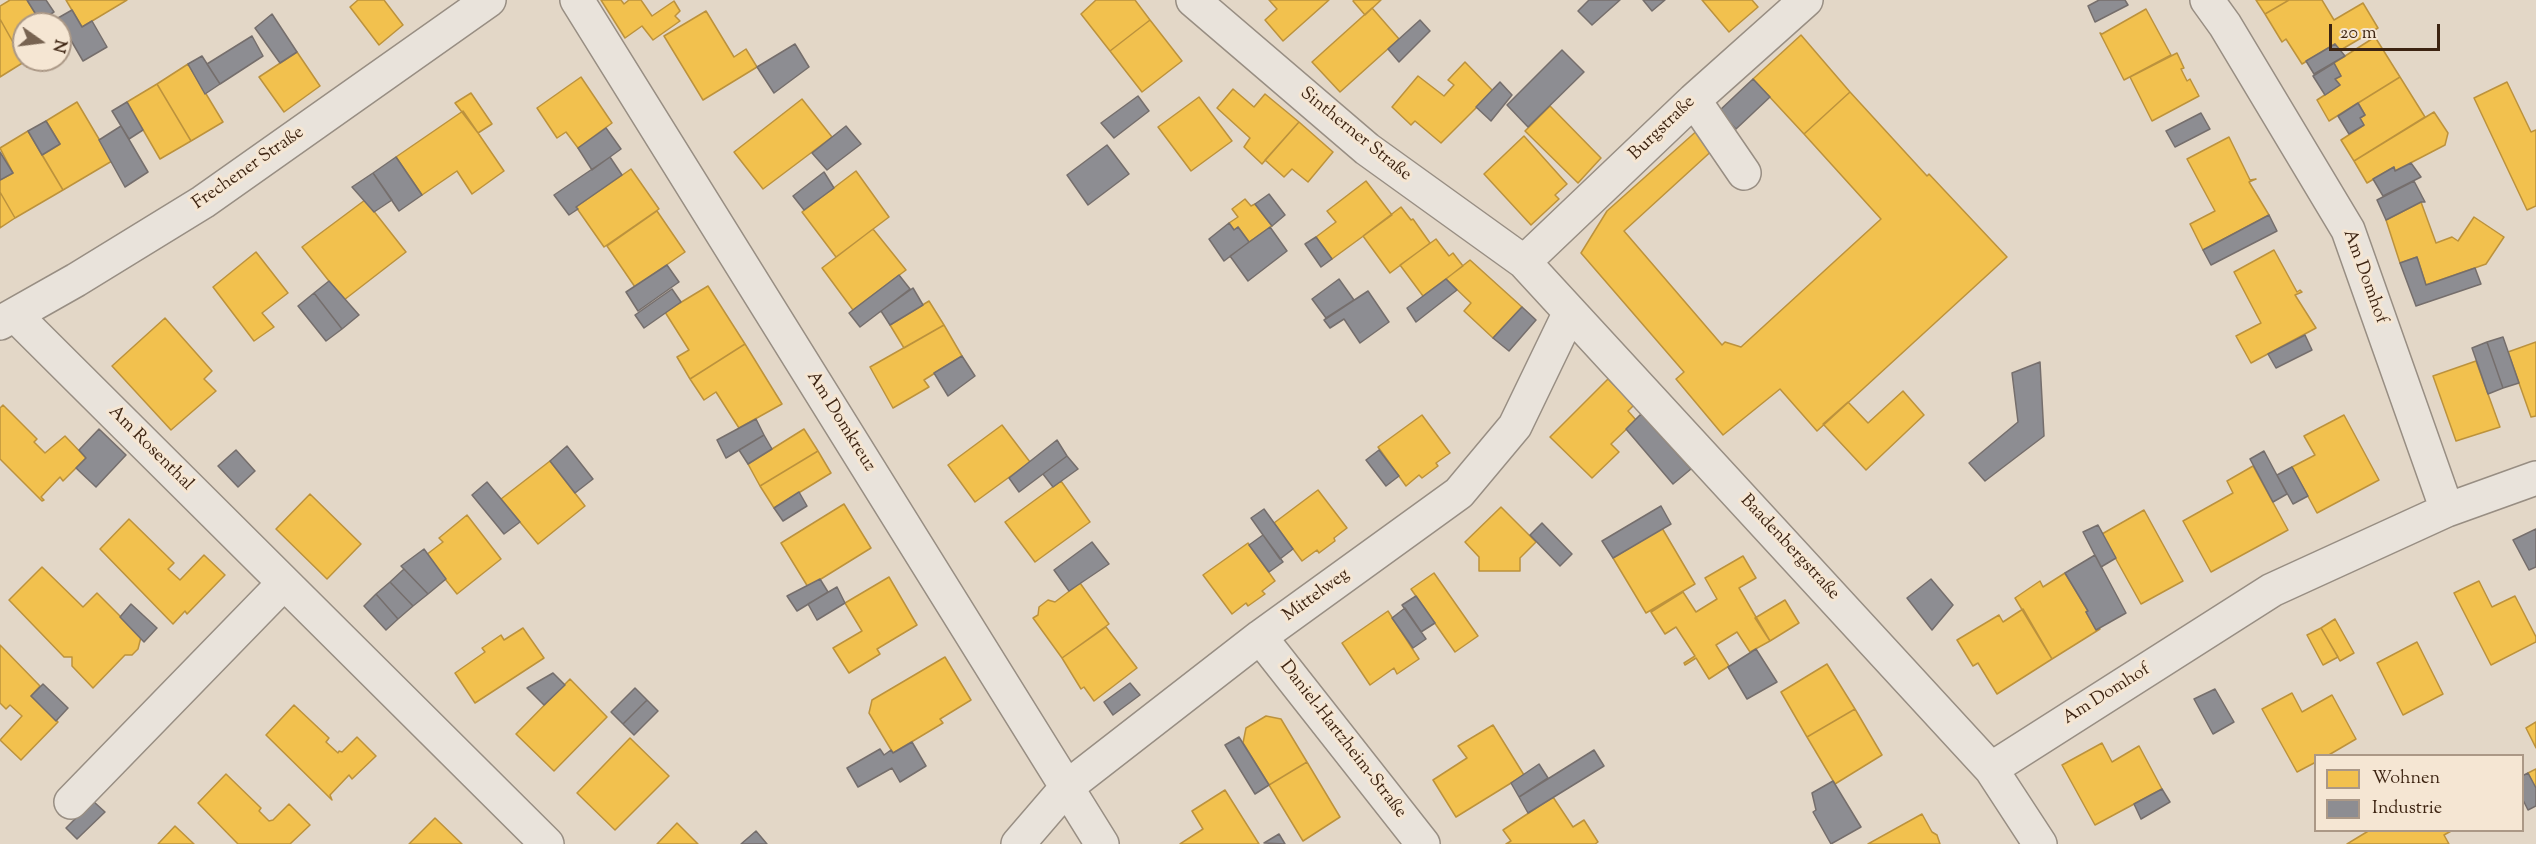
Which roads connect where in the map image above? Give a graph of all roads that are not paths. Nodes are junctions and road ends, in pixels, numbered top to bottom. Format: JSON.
{"nodes":[{"id":1,"x":489,"y":0,"type":"edge"},
{"id":2,"x":577,"y":0,"type":"edge"},
{"id":3,"x":1193,"y":0,"type":"edge"},
{"id":4,"x":1806,"y":0,"type":"edge"},
{"id":5,"x":2207,"y":0,"type":"edge"},
{"id":6,"x":1694,"y":100,"type":"junction"},
{"id":7,"x":1744,"y":173,"type":"dead end"},
{"id":8,"x":1524,"y":262,"type":"junction"},
{"id":9,"x":1570,"y":312,"type":"junction"},
{"id":10,"x":8,"y":319,"type":"edge"},
{"id":11,"x":2536,"y":478,"type":"edge"},
{"id":12,"x":2447,"y":510,"type":"junction"},
{"id":13,"x":284,"y":583,"type":"junction"},
{"id":14,"x":1260,"y":637,"type":"junction"},
{"id":15,"x":1991,"y":769,"type":"junction"},
{"id":16,"x":1067,"y":787,"type":"junction"},
{"id":17,"x":71,"y":802,"type":"dead end"},
{"id":18,"x":547,"y":844,"type":"edge"},
{"id":19,"x":1018,"y":844,"type":"edge"},
{"id":20,"x":1102,"y":844,"type":"edge"},
{"id":21,"x":1423,"y":844,"type":"edge"},
{"id":22,"x":2040,"y":844,"type":"edge"}],
"edges":[{"from":1,"to":10,"type":"street","name":"Frechener Straße"},
{"from":2,"to":16,"type":"street","name":"Am Domkreuz"},
{"from":3,"to":8,"type":"street","name":"Sintherner Straße"},
{"from":4,"to":6,"type":"street","name":"Burgstraße"},
{"from":5,"to":12,"type":"street","name":"Am Domhof"},
{"from":6,"to":7,"type":"street"},
{"from":6,"to":8,"type":"street","name":"Burgstraße"},
{"from":8,"to":9,"type":"street","name":"Baadenbergstraße"},
{"from":9,"to":14,"type":"street","name":"Mittelweg"},
{"from":9,"to":15,"type":"street","name":"Baadenbergstraße"},
{"from":10,"to":13,"type":"street","name":"Am Rosenthal"},
{"from":11,"to":12,"type":"street","name":"Am Domhof"},
{"from":12,"to":15,"type":"street","name":"Am Domhof"},
{"from":13,"to":17,"type":"street"},
{"from":13,"to":18,"type":"street","name":"Am Rosenthal"},
{"from":14,"to":16,"type":"street","name":"Mittelweg"},
{"from":14,"to":21,"type":"street","name":"Daniel-Hartzheim-Straße"},
{"from":15,"to":22,"type":"street","name":"Baadenbergstraße"},
{"from":16,"to":19,"type":"street","name":"Mittelweg"},
{"from":16,"to":20,"type":"street","name":"Am Domkreuz"}]}
